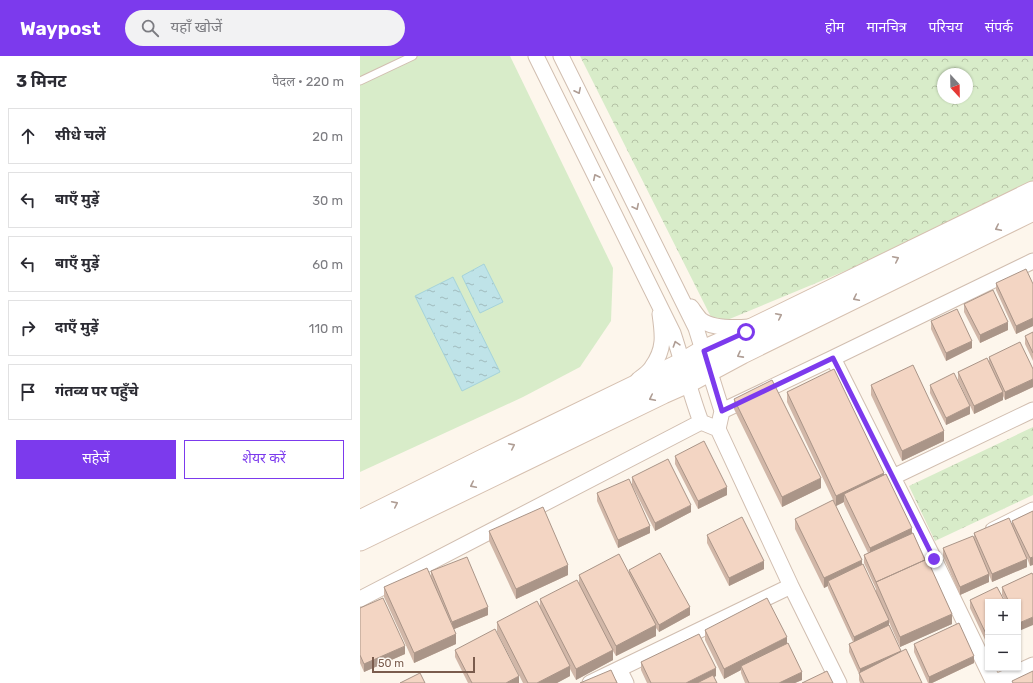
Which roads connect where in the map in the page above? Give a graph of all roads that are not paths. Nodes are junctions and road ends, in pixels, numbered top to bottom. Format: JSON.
{"nodes":[{"id":1,"x":413,"y":56,"type":"edge"},
{"id":2,"x":536,"y":56,"type":"edge"},
{"id":3,"x":561,"y":56,"type":"edge"},
{"id":4,"x":360,"y":81,"type":"edge"},
{"id":5,"x":1033,"y":192,"type":"edge"},
{"id":6,"x":1033,"y":210,"type":"edge"},
{"id":7,"x":1032,"y":264,"type":"edge"},
{"id":8,"x":678,"y":293,"type":"junction"},
{"id":9,"x":659,"y":304,"type":"junction"},
{"id":10,"x":757,"y":327,"type":"junction"},
{"id":11,"x":704,"y":351,"type":"junction"},
{"id":12,"x":833,"y":358,"type":"junction"},
{"id":13,"x":709,"y":371,"type":"junction"},
{"id":14,"x":685,"y":372,"type":"junction"},
{"id":15,"x":629,"y":389,"type":"junction"},
{"id":16,"x":1033,"y":410,"type":"edge"},
{"id":17,"x":722,"y":411,"type":"junction"},
{"id":18,"x":702,"y":422,"type":"junction"},
{"id":19,"x":718,"y":429,"type":"junction"},
{"id":20,"x":892,"y":477,"type":"junction"},
{"id":21,"x":1033,"y":510,"type":"edge"},
{"id":22,"x":360,"y":521,"type":"edge"},
{"id":23,"x":983,"y":534,"type":"edge"},
{"id":24,"x":360,"y":540,"type":"edge"},
{"id":25,"x":948,"y":552,"type":"edge"},
{"id":26,"x":934,"y":559,"type":"junction"},
{"id":27,"x":791,"y":586,"type":"junction"},
{"id":28,"x":360,"y":599,"type":"edge"},
{"id":29,"x":1033,"y":665,"type":"edge"},
{"id":30,"x":619,"y":669,"type":"junction"},
{"id":31,"x":590,"y":683,"type":"edge"},
{"id":32,"x":626,"y":683,"type":"edge"},
{"id":33,"x":839,"y":683,"type":"edge"},
{"id":34,"x":994,"y":683,"type":"edge"}],
"edges":[{"from":1,"to":4,"type":"lane"},
{"from":9,"to":2,"type":"street","one_way":true},
{"from":3,"to":8,"type":"street","one_way":true},
{"from":10,"to":5,"type":"main road","one_way":true},
{"from":6,"to":13,"type":"main road","one_way":true},
{"from":7,"to":12,"type":"street"},
{"from":8,"to":10,"type":"street"},
{"from":8,"to":11,"type":"street"},
{"from":14,"to":9,"type":"street","one_way":true},
{"from":9,"to":15,"type":"street"},
{"from":10,"to":11,"type":"main road"},
{"from":11,"to":13,"type":"street"},
{"from":11,"to":14,"type":"main road"},
{"from":12,"to":17,"type":"street"},
{"from":12,"to":20,"type":"street"},
{"from":13,"to":14,"type":"main road"},
{"from":13,"to":17,"type":"street"},
{"from":14,"to":15,"type":"main road"},
{"from":14,"to":18,"type":"street"},
{"from":14,"to":24,"type":"main road","one_way":true},
{"from":22,"to":15,"type":"main road","one_way":true},
{"from":16,"to":20,"type":"street"},
{"from":17,"to":19,"type":"street"},
{"from":18,"to":19,"type":"street"},
{"from":18,"to":28,"type":"street"},
{"from":19,"to":27,"type":"street"},
{"from":20,"to":26,"type":"street"},
{"from":21,"to":23,"type":"street"},
{"from":25,"to":26,"type":"street"},
{"from":26,"to":34,"type":"street"},
{"from":27,"to":30,"type":"street"},
{"from":27,"to":33,"type":"street"},
{"from":29,"to":34,"type":"street"},
{"from":30,"to":31,"type":"street"},
{"from":30,"to":32,"type":"street"}]}
